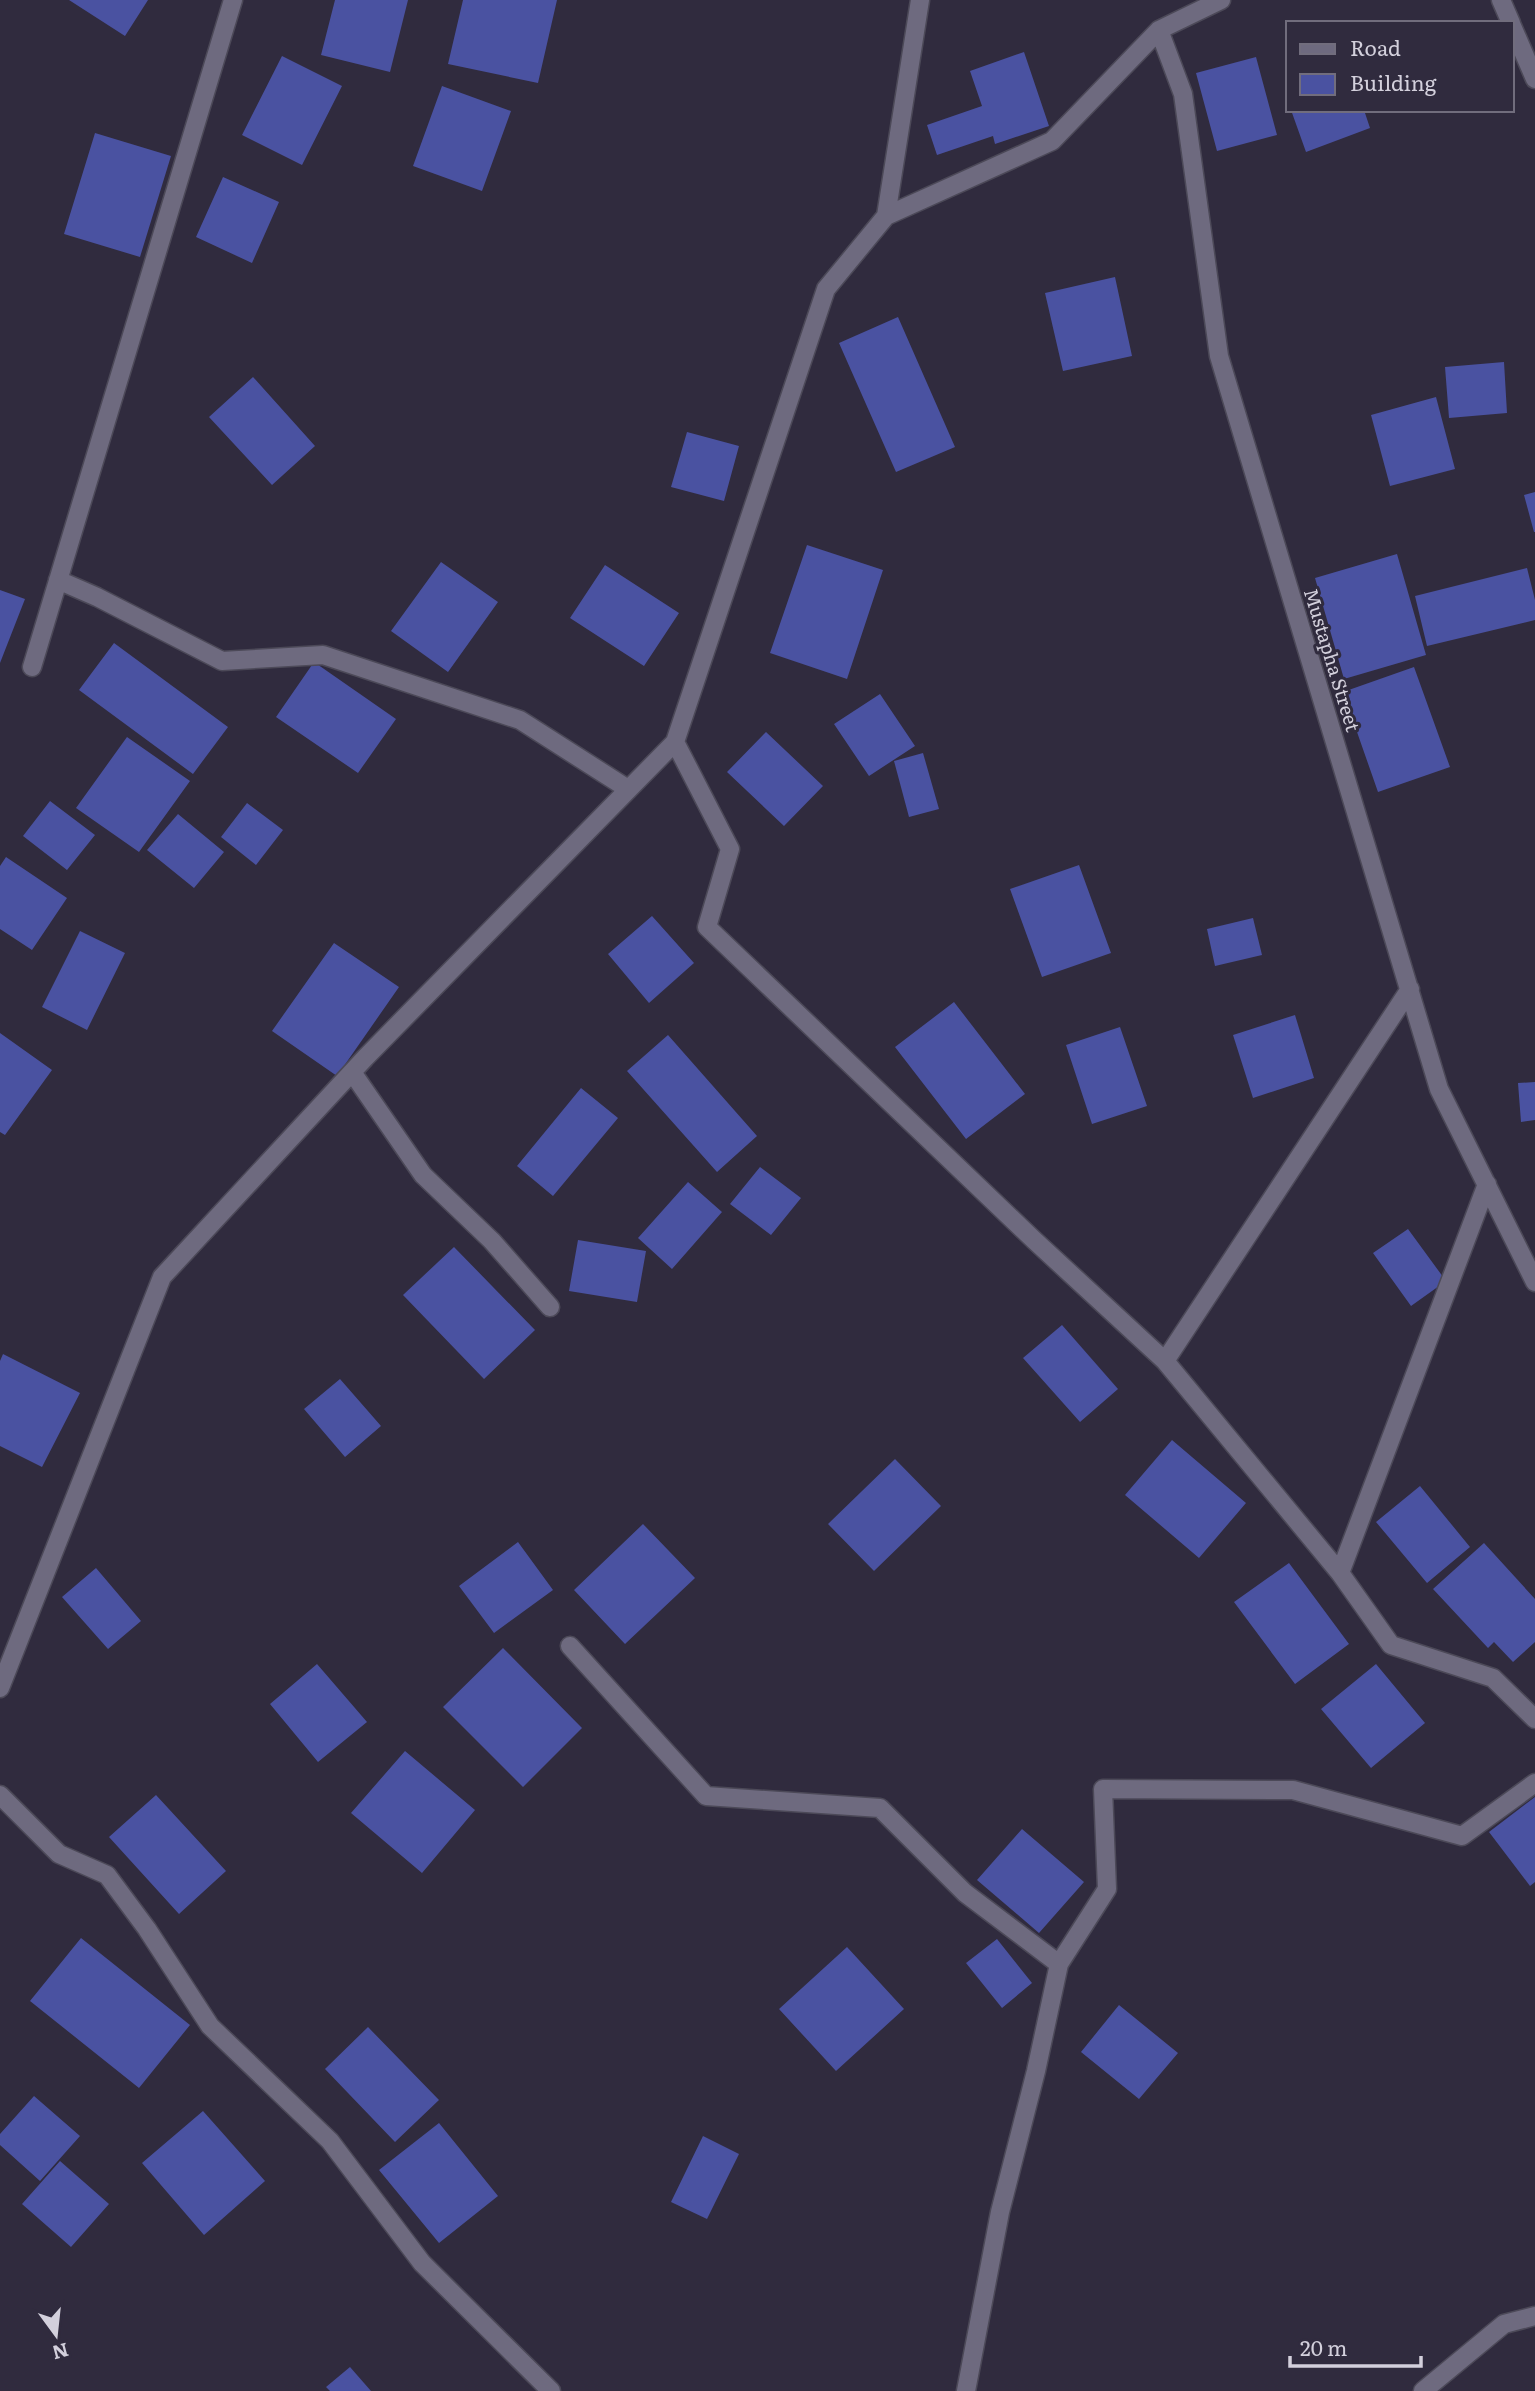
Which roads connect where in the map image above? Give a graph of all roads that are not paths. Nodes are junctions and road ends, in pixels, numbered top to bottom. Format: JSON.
{"nodes":[{"id":1,"x":233,"y":0,"type":"edge"},
{"id":2,"x":920,"y":0,"type":"edge"},
{"id":3,"x":1221,"y":0,"type":"edge"},
{"id":4,"x":1501,"y":0,"type":"edge"},
{"id":5,"x":1510,"y":21,"type":"edge"},
{"id":6,"x":1159,"y":30,"type":"junction"},
{"id":7,"x":1514,"y":31,"type":"edge"},
{"id":8,"x":1535,"y":79,"type":"edge"},
{"id":9,"x":886,"y":216,"type":"junction"},
{"id":10,"x":58,"y":580,"type":"junction"},
{"id":11,"x":32,"y":667,"type":"dead end"},
{"id":12,"x":675,"y":742,"type":"junction"},
{"id":13,"x":628,"y":789,"type":"junction"},
{"id":14,"x":1409,"y":989,"type":"junction"},
{"id":15,"x":352,"y":1072,"type":"junction"},
{"id":16,"x":1486,"y":1184,"type":"junction"},
{"id":17,"x":1535,"y":1282,"type":"edge"},
{"id":18,"x":550,"y":1307,"type":"dead end"},
{"id":19,"x":1165,"y":1361,"type":"junction"},
{"id":20,"x":1340,"y":1573,"type":"junction"},
{"id":21,"x":570,"y":1646,"type":"dead end"},
{"id":22,"x":0,"y":1688,"type":"edge"},
{"id":23,"x":1535,"y":1719,"type":"edge"},
{"id":24,"x":1535,"y":1783,"type":"edge"},
{"id":25,"x":0,"y":1795,"type":"edge"},
{"id":26,"x":1059,"y":1964,"type":"junction"},
{"id":27,"x":1535,"y":2316,"type":"edge"},
{"id":28,"x":551,"y":2391,"type":"edge"},
{"id":29,"x":966,"y":2391,"type":"edge"},
{"id":30,"x":1423,"y":2391,"type":"edge"}],
"edges":[{"from":1,"to":10,"type":"street"},
{"from":2,"to":9,"type":"street"},
{"from":3,"to":6,"type":"street"},
{"from":4,"to":5,"type":"street"},
{"from":6,"to":9,"type":"street"},
{"from":6,"to":14,"type":"street","name":"Mustapha Street"},
{"from":7,"to":8,"type":"street"},
{"from":9,"to":12,"type":"street"},
{"from":10,"to":11,"type":"street"},
{"from":10,"to":13,"type":"street"},
{"from":12,"to":13,"type":"street"},
{"from":12,"to":19,"type":"street"},
{"from":13,"to":15,"type":"street"},
{"from":14,"to":16,"type":"street","name":"Mustapha Street"},
{"from":14,"to":19,"type":"street"},
{"from":15,"to":18,"type":"street"},
{"from":15,"to":22,"type":"street"},
{"from":16,"to":17,"type":"street","name":"Mustapha Street"},
{"from":16,"to":20,"type":"street"},
{"from":19,"to":20,"type":"street"},
{"from":20,"to":23,"type":"street"},
{"from":21,"to":26,"type":"street"},
{"from":24,"to":26,"type":"street"},
{"from":25,"to":28,"type":"street"},
{"from":26,"to":29,"type":"street"},
{"from":27,"to":30,"type":"street"}]}
